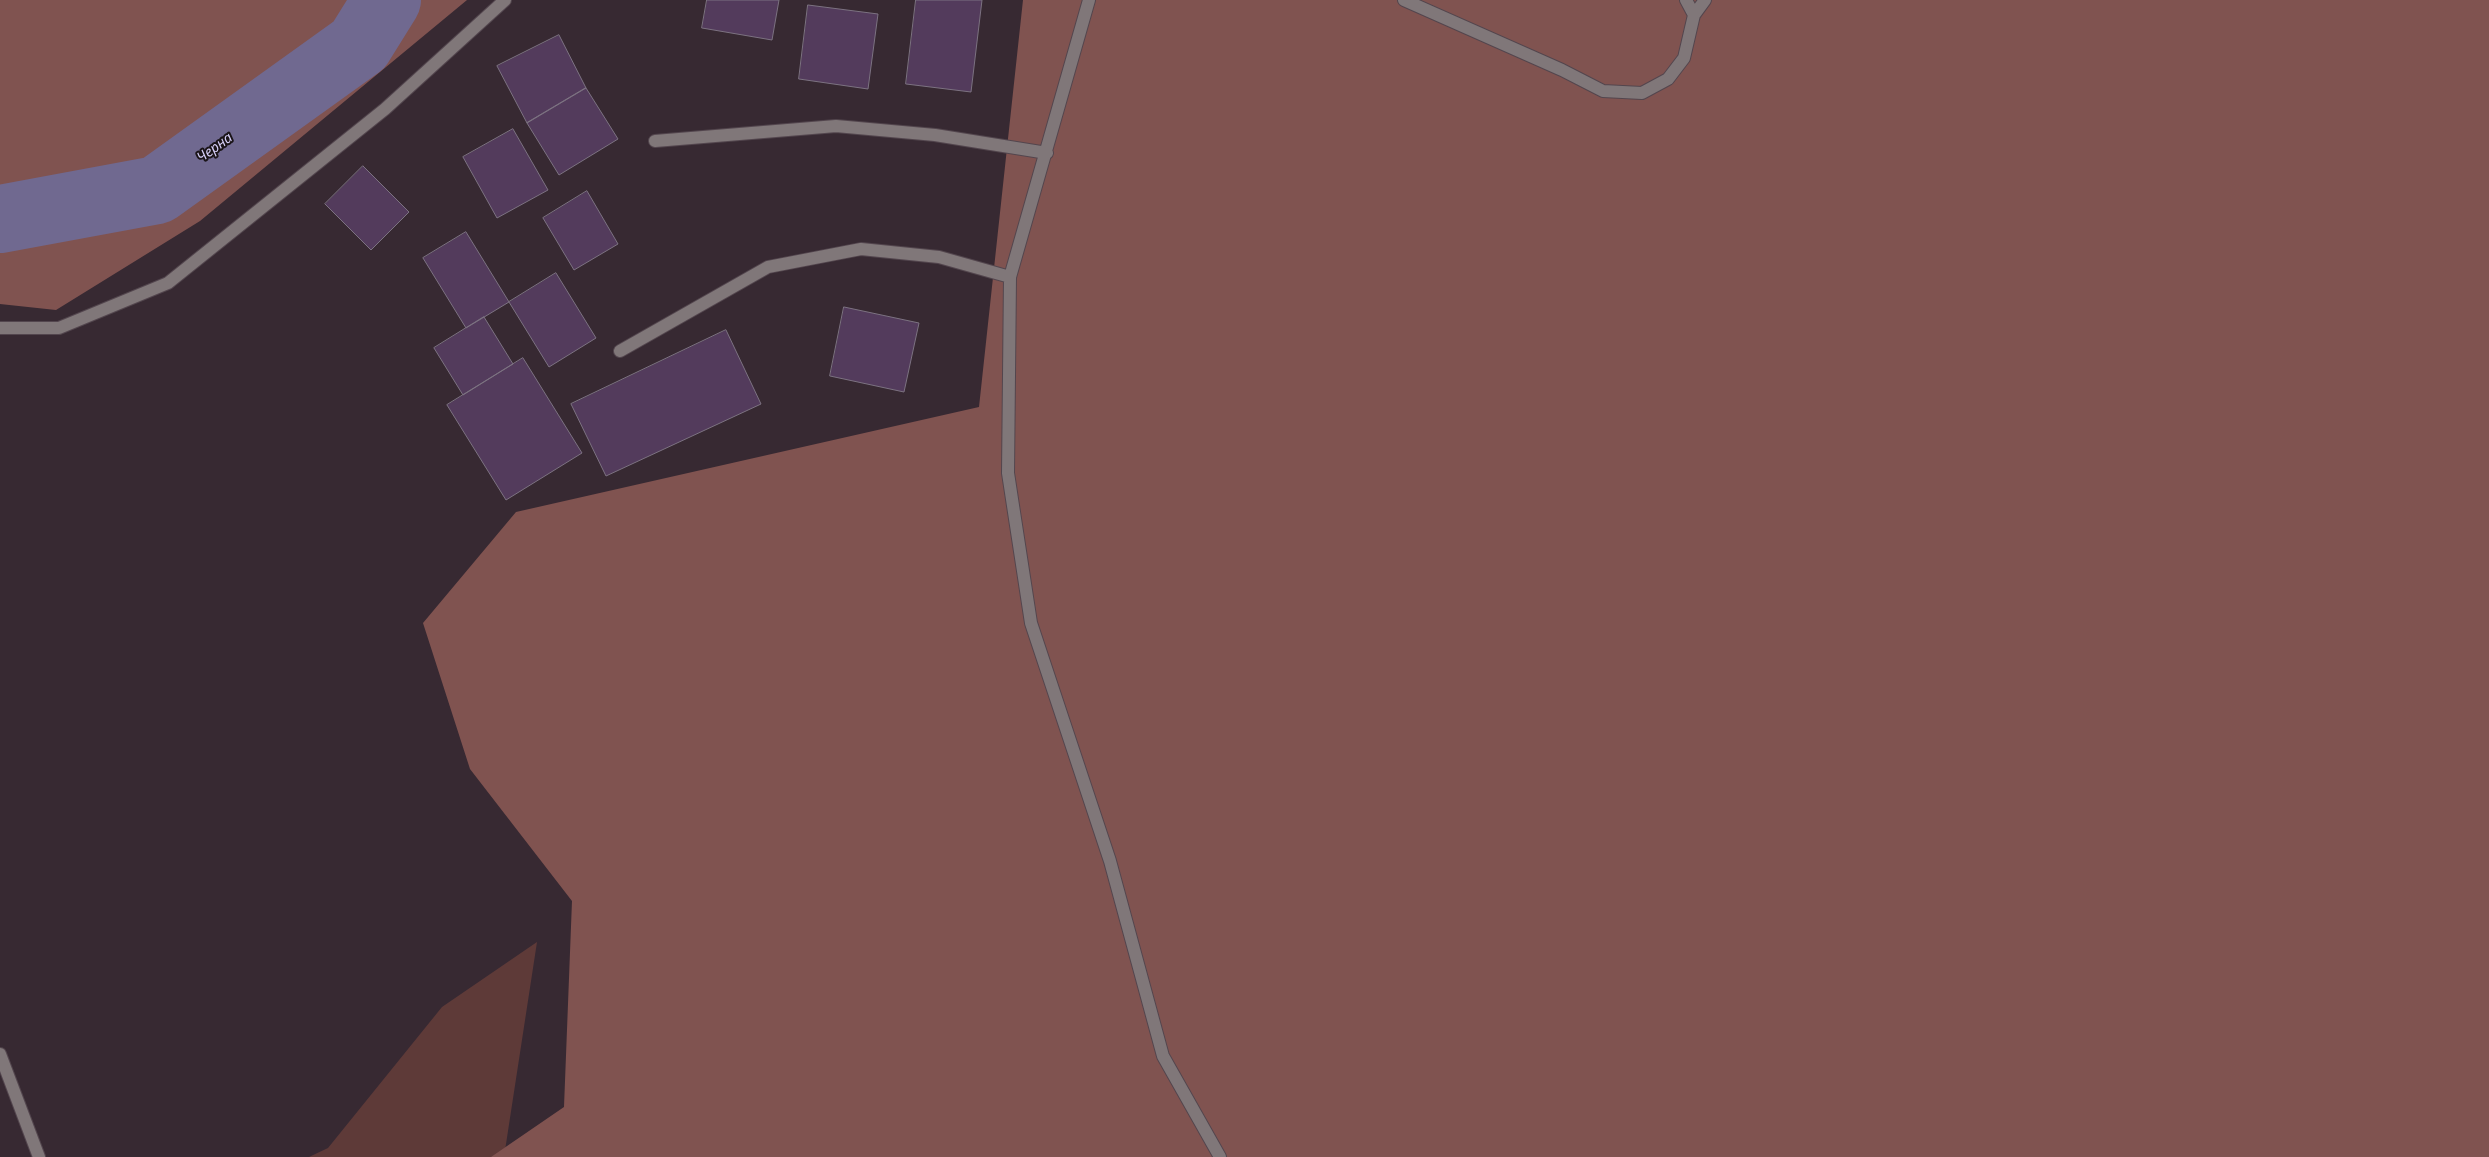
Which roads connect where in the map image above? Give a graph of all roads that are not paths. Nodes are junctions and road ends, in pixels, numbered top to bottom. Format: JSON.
{"nodes":[{"id":1,"x":505,"y":0,"type":"edge"},
{"id":2,"x":1089,"y":0,"type":"edge"},
{"id":3,"x":1404,"y":0,"type":"edge"},
{"id":4,"x":1686,"y":0,"type":"edge"},
{"id":5,"x":1706,"y":0,"type":"edge"},
{"id":6,"x":1694,"y":15,"type":"junction"},
{"id":7,"x":655,"y":141,"type":"dead end"},
{"id":8,"x":1047,"y":154,"type":"junction"},
{"id":9,"x":1010,"y":277,"type":"junction"},
{"id":10,"x":0,"y":328,"type":"edge"},
{"id":11,"x":620,"y":351,"type":"dead end"},
{"id":12,"x":0,"y":1054,"type":"edge"},
{"id":13,"x":39,"y":1157,"type":"edge"},
{"id":14,"x":1220,"y":1157,"type":"edge"}],
"edges":[{"from":1,"to":10,"type":"street"},
{"from":2,"to":8,"type":"street"},
{"from":3,"to":6,"type":"street"},
{"from":4,"to":6,"type":"street"},
{"from":5,"to":6,"type":"street"},
{"from":7,"to":8,"type":"street"},
{"from":8,"to":9,"type":"street"},
{"from":9,"to":11,"type":"street"},
{"from":9,"to":14,"type":"street"},
{"from":12,"to":13,"type":"street"}]}
